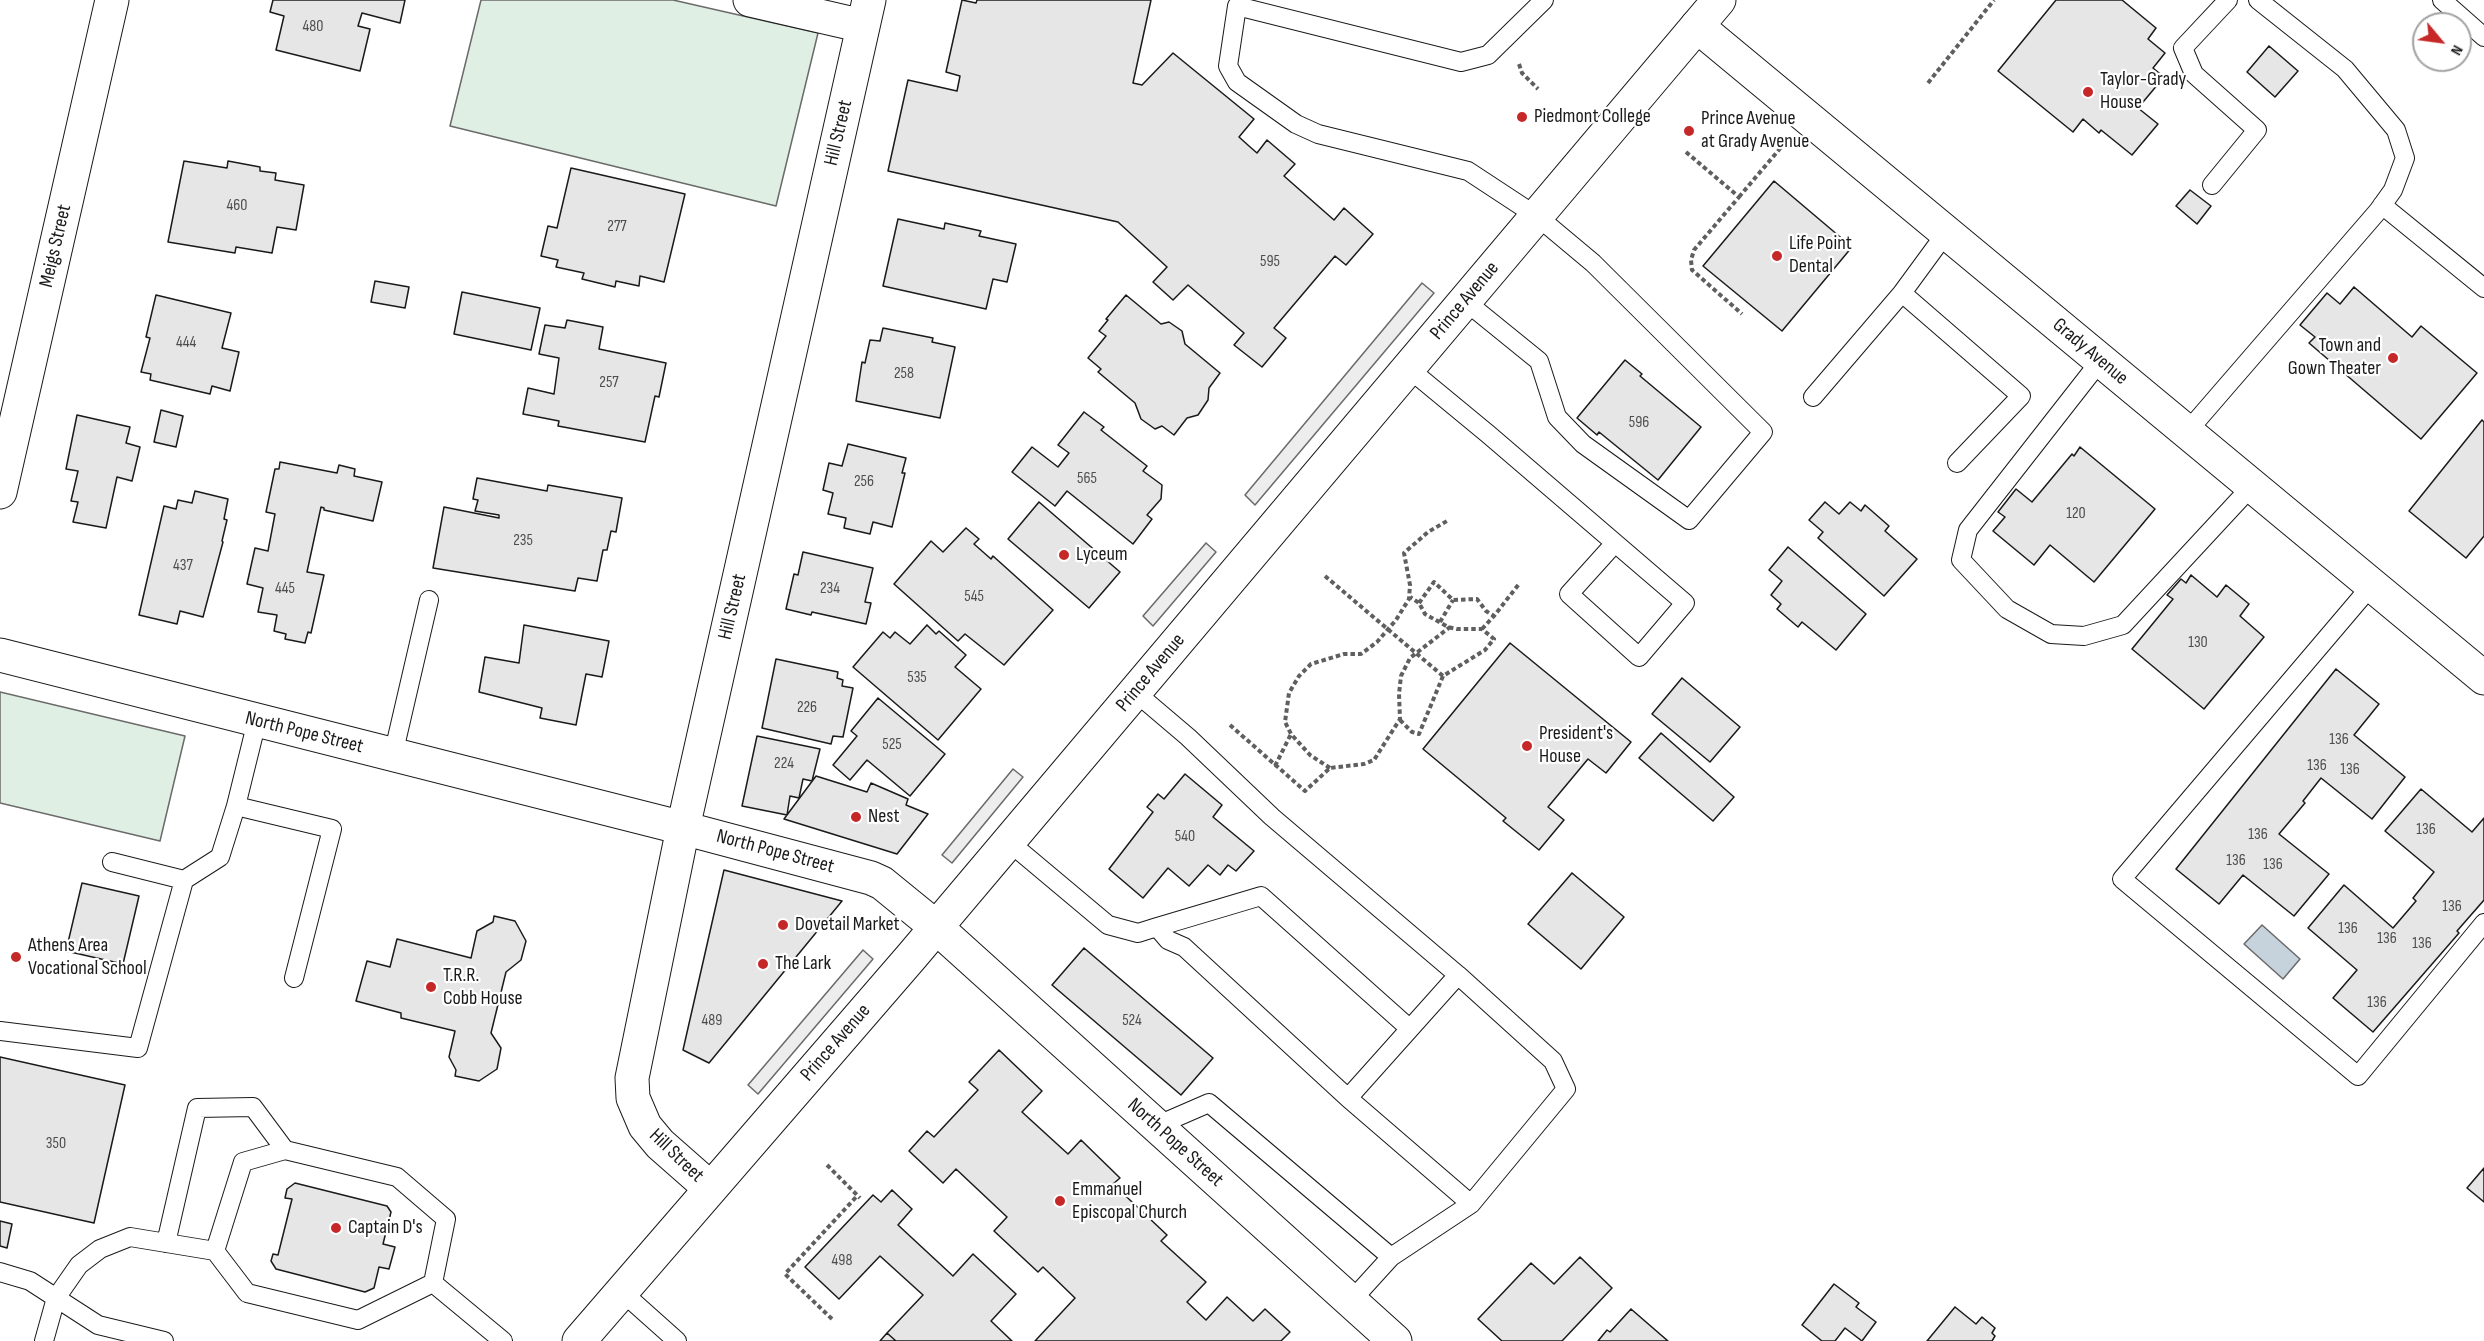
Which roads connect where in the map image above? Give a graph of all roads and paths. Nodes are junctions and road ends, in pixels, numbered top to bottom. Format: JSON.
{"nodes":[{"id":1,"x":112,"y":0,"type":"edge"},
{"id":2,"x":750,"y":0,"type":"edge"},
{"id":3,"x":1544,"y":0,"type":"edge"},
{"id":4,"x":1719,"y":0,"type":"edge"},
{"id":5,"x":1994,"y":0,"type":"edge"},
{"id":6,"x":2228,"y":0,"type":"edge"},
{"id":7,"x":2258,"y":0,"type":"edge"},
{"id":8,"x":2442,"y":0,"type":"edge"},
{"id":9,"x":1238,"y":3,"type":"edge"},
{"id":10,"x":866,"y":13,"type":"edge"},
{"id":11,"x":1697,"y":26,"type":"junction"},
{"id":12,"x":2484,"y":37,"type":"edge"},
{"id":13,"x":1515,"y":55,"type":"dead end"},
{"id":14,"x":1928,"y":82,"type":"dead end"},
{"id":15,"x":1538,"y":89,"type":"dead end"},
{"id":16,"x":1786,"y":142,"type":"dead end"},
{"id":17,"x":1686,"y":152,"type":"dead end"},
{"id":18,"x":2212,"y":184,"type":"dead end"},
{"id":19,"x":1739,"y":197,"type":"junction"},
{"id":20,"x":2382,"y":205,"type":"junction"},
{"id":21,"x":1538,"y":217,"type":"junction"},
{"id":22,"x":1946,"y":233,"type":"junction"},
{"id":23,"x":2484,"y":288,"type":"edge"},
{"id":24,"x":1902,"y":292,"type":"junction"},
{"id":25,"x":1466,"y":301,"type":"junction"},
{"id":26,"x":1742,"y":314,"type":"dead end"},
{"id":27,"x":2101,"y":360,"type":"junction"},
{"id":28,"x":1408,"y":368,"type":"junction"},
{"id":29,"x":1813,"y":397,"type":"dead end"},
{"id":30,"x":2186,"y":434,"type":"junction"},
{"id":31,"x":1957,"y":463,"type":"dead end"},
{"id":32,"x":2251,"y":487,"type":"junction"},
{"id":33,"x":0,"y":492,"type":"edge"},
{"id":34,"x":1447,"y":521,"type":"dead end"},
{"id":35,"x":1615,"y":543,"type":"junction"},
{"id":36,"x":1325,"y":576,"type":"dead end"},
{"id":37,"x":1519,"y":584,"type":"dead end"},
{"id":38,"x":2371,"y":586,"type":"junction"},
{"id":39,"x":1410,"y":597,"type":"junction"},
{"id":40,"x":429,"y":600,"type":"dead end"},
{"id":41,"x":1454,"y":600,"type":"junction"},
{"id":42,"x":1419,"y":603,"type":"junction"},
{"id":43,"x":1494,"y":616,"type":"junction"},
{"id":44,"x":1440,"y":622,"type":"junction"},
{"id":45,"x":1450,"y":627,"type":"junction"},
{"id":46,"x":1482,"y":628,"type":"junction"},
{"id":47,"x":1387,"y":629,"type":"junction"},
{"id":48,"x":1415,"y":653,"type":"junction"},
{"id":49,"x":0,"y":655,"type":"edge"},
{"id":50,"x":2479,"y":664,"type":"edge"},
{"id":51,"x":1443,"y":676,"type":"junction"},
{"id":52,"x":1135,"y":692,"type":"junction"},
{"id":53,"x":1400,"y":719,"type":"junction"},
{"id":54,"x":257,"y":721,"type":"junction"},
{"id":55,"x":1230,"y":725,"type":"dead end"},
{"id":56,"x":1291,"y":734,"type":"junction"},
{"id":57,"x":393,"y":755,"type":"junction"},
{"id":58,"x":1275,"y":766,"type":"junction"},
{"id":59,"x":1330,"y":768,"type":"junction"},
{"id":60,"x":236,"y":807,"type":"junction"},
{"id":61,"x":683,"y":828,"type":"junction"},
{"id":62,"x":1008,"y":842,"type":"junction"},
{"id":63,"x":112,"y":862,"type":"dead end"},
{"id":64,"x":184,"y":880,"type":"junction"},
{"id":65,"x":2484,"y":923,"type":"edge"},
{"id":66,"x":936,"y":927,"type":"junction"},
{"id":67,"x":1157,"y":927,"type":"junction"},
{"id":68,"x":1458,"y":975,"type":"junction"},
{"id":69,"x":294,"y":978,"type":"dead end"},
{"id":70,"x":1409,"y":1028,"type":"junction"},
{"id":71,"x":0,"y":1031,"type":"edge"},
{"id":72,"x":1348,"y":1098,"type":"junction"},
{"id":73,"x":1156,"y":1126,"type":"junction"},
{"id":74,"x":285,"y":1150,"type":"junction"},
{"id":75,"x":827,"y":1165,"type":"dead end"},
{"id":76,"x":710,"y":1188,"type":"junction"},
{"id":77,"x":1471,"y":1204,"type":"junction"},
{"id":78,"x":166,"y":1243,"type":"junction"},
{"id":79,"x":214,"y":1251,"type":"junction"},
{"id":80,"x":1391,"y":1257,"type":"junction"},
{"id":81,"x":0,"y":1272,"type":"edge"},
{"id":82,"x":434,"y":1283,"type":"junction"},
{"id":83,"x":621,"y":1291,"type":"junction"},
{"id":84,"x":56,"y":1298,"type":"junction"},
{"id":85,"x":1351,"y":1301,"type":"junction"},
{"id":86,"x":832,"y":1318,"type":"dead end"},
{"id":87,"x":44,"y":1341,"type":"edge"},
{"id":88,"x":164,"y":1341,"type":"edge"},
{"id":89,"x":503,"y":1341,"type":"edge"},
{"id":90,"x":579,"y":1341,"type":"edge"},
{"id":91,"x":678,"y":1341,"type":"edge"},
{"id":92,"x":1395,"y":1341,"type":"edge"}],
"edges":[{"from":1,"to":33,"type":"street","name":"Meigs Street"},
{"from":2,"to":10,"type":"street"},
{"from":3,"to":9,"type":"lane"},
{"from":4,"to":11,"type":"street","name":"Prince Avenue"},
{"from":5,"to":14,"type":"path"},
{"from":6,"to":18,"type":"lane"},
{"from":7,"to":20,"type":"lane"},
{"from":8,"to":12,"type":"lane"},
{"from":9,"to":21,"type":"lane"},
{"from":10,"to":61,"type":"street","name":"Hill Street"},
{"from":11,"to":21,"type":"street","name":"Prince Avenue"},
{"from":11,"to":22,"type":"street","name":"Grady Avenue"},
{"from":13,"to":15,"type":"path"},
{"from":16,"to":19,"type":"path"},
{"from":17,"to":19,"type":"path"},
{"from":19,"to":26,"type":"path"},
{"from":20,"to":23,"type":"lane"},
{"from":20,"to":30,"type":"lane"},
{"from":21,"to":25,"type":"street","name":"Prince Avenue"},
{"from":21,"to":25,"type":"lane"},
{"from":22,"to":24,"type":"lane"},
{"from":22,"to":27,"type":"street","name":"Grady Avenue"},
{"from":24,"to":29,"type":"lane"},
{"from":24,"to":31,"type":"lane"},
{"from":25,"to":28,"type":"street","name":"Prince Avenue"},
{"from":27,"to":30,"type":"street","name":"Grady Avenue"},
{"from":27,"to":32,"type":"lane"},
{"from":28,"to":35,"type":"lane"},
{"from":28,"to":52,"type":"street","name":"Prince Avenue"},
{"from":30,"to":32,"type":"street","name":"Grady Avenue"},
{"from":32,"to":38,"type":"street","name":"Grady Avenue"},
{"from":34,"to":39,"type":"path"},
{"from":35,"to":35,"type":"lane"},
{"from":36,"to":47,"type":"path"},
{"from":37,"to":43,"type":"path"},
{"from":38,"to":50,"type":"street","name":"Grady Avenue"},
{"from":38,"to":65,"type":"lane"},
{"from":39,"to":42,"type":"path"},
{"from":39,"to":47,"type":"path"},
{"from":40,"to":57,"type":"lane"},
{"from":41,"to":42,"type":"path"},
{"from":41,"to":43,"type":"path"},
{"from":41,"to":44,"type":"path"},
{"from":42,"to":44,"type":"path"},
{"from":43,"to":46,"type":"path"},
{"from":44,"to":45,"type":"path"},
{"from":45,"to":46,"type":"path"},
{"from":45,"to":48,"type":"path"},
{"from":46,"to":51,"type":"path"},
{"from":47,"to":48,"type":"path"},
{"from":47,"to":56,"type":"path"},
{"from":48,"to":51,"type":"path"},
{"from":48,"to":53,"type":"path"},
{"from":49,"to":54,"type":"street","name":"North Pope Street"},
{"from":51,"to":53,"type":"path"},
{"from":52,"to":62,"type":"street","name":"Prince Avenue"},
{"from":52,"to":68,"type":"lane"},
{"from":53,"to":59,"type":"path"},
{"from":54,"to":57,"type":"street","name":"North Pope Street"},
{"from":54,"to":60,"type":"lane"},
{"from":55,"to":58,"type":"path"},
{"from":56,"to":58,"type":"path"},
{"from":56,"to":59,"type":"path"},
{"from":57,"to":61,"type":"street","name":"North Pope Street"},
{"from":58,"to":59,"type":"path"},
{"from":60,"to":64,"type":"lane"},
{"from":60,"to":69,"type":"lane"},
{"from":61,"to":66,"type":"street","name":"North Pope Street"},
{"from":61,"to":76,"type":"street","name":"Hill Street"},
{"from":62,"to":66,"type":"street","name":"Prince Avenue"},
{"from":62,"to":67,"type":"lane"},
{"from":63,"to":64,"type":"lane"},
{"from":64,"to":71,"type":"lane"},
{"from":66,"to":73,"type":"street","name":"North Pope Street"},
{"from":66,"to":76,"type":"street","name":"Prince Avenue"},
{"from":67,"to":70,"type":"lane"},
{"from":67,"to":72,"type":"lane"},
{"from":68,"to":70,"type":"lane"},
{"from":68,"to":77,"type":"lane"},
{"from":70,"to":72,"type":"lane"},
{"from":72,"to":77,"type":"lane"},
{"from":73,"to":80,"type":"lane"},
{"from":73,"to":85,"type":"street","name":"North Pope Street"},
{"from":74,"to":78,"type":"lane"},
{"from":74,"to":79,"type":"lane"},
{"from":74,"to":82,"type":"lane"},
{"from":75,"to":86,"type":"path"},
{"from":76,"to":83,"type":"street","name":"Prince Avenue"},
{"from":77,"to":80,"type":"lane"},
{"from":78,"to":79,"type":"lane"},
{"from":78,"to":84,"type":"lane"},
{"from":79,"to":82,"type":"lane"},
{"from":80,"to":85,"type":"lane"},
{"from":81,"to":84,"type":"lane"},
{"from":82,"to":89,"type":"lane"},
{"from":83,"to":90,"type":"street","name":"Prince Avenue"},
{"from":83,"to":91,"type":"lane"},
{"from":84,"to":87,"type":"lane"},
{"from":84,"to":88,"type":"lane"},
{"from":85,"to":92,"type":"street","name":"North Pope Street"}]}
